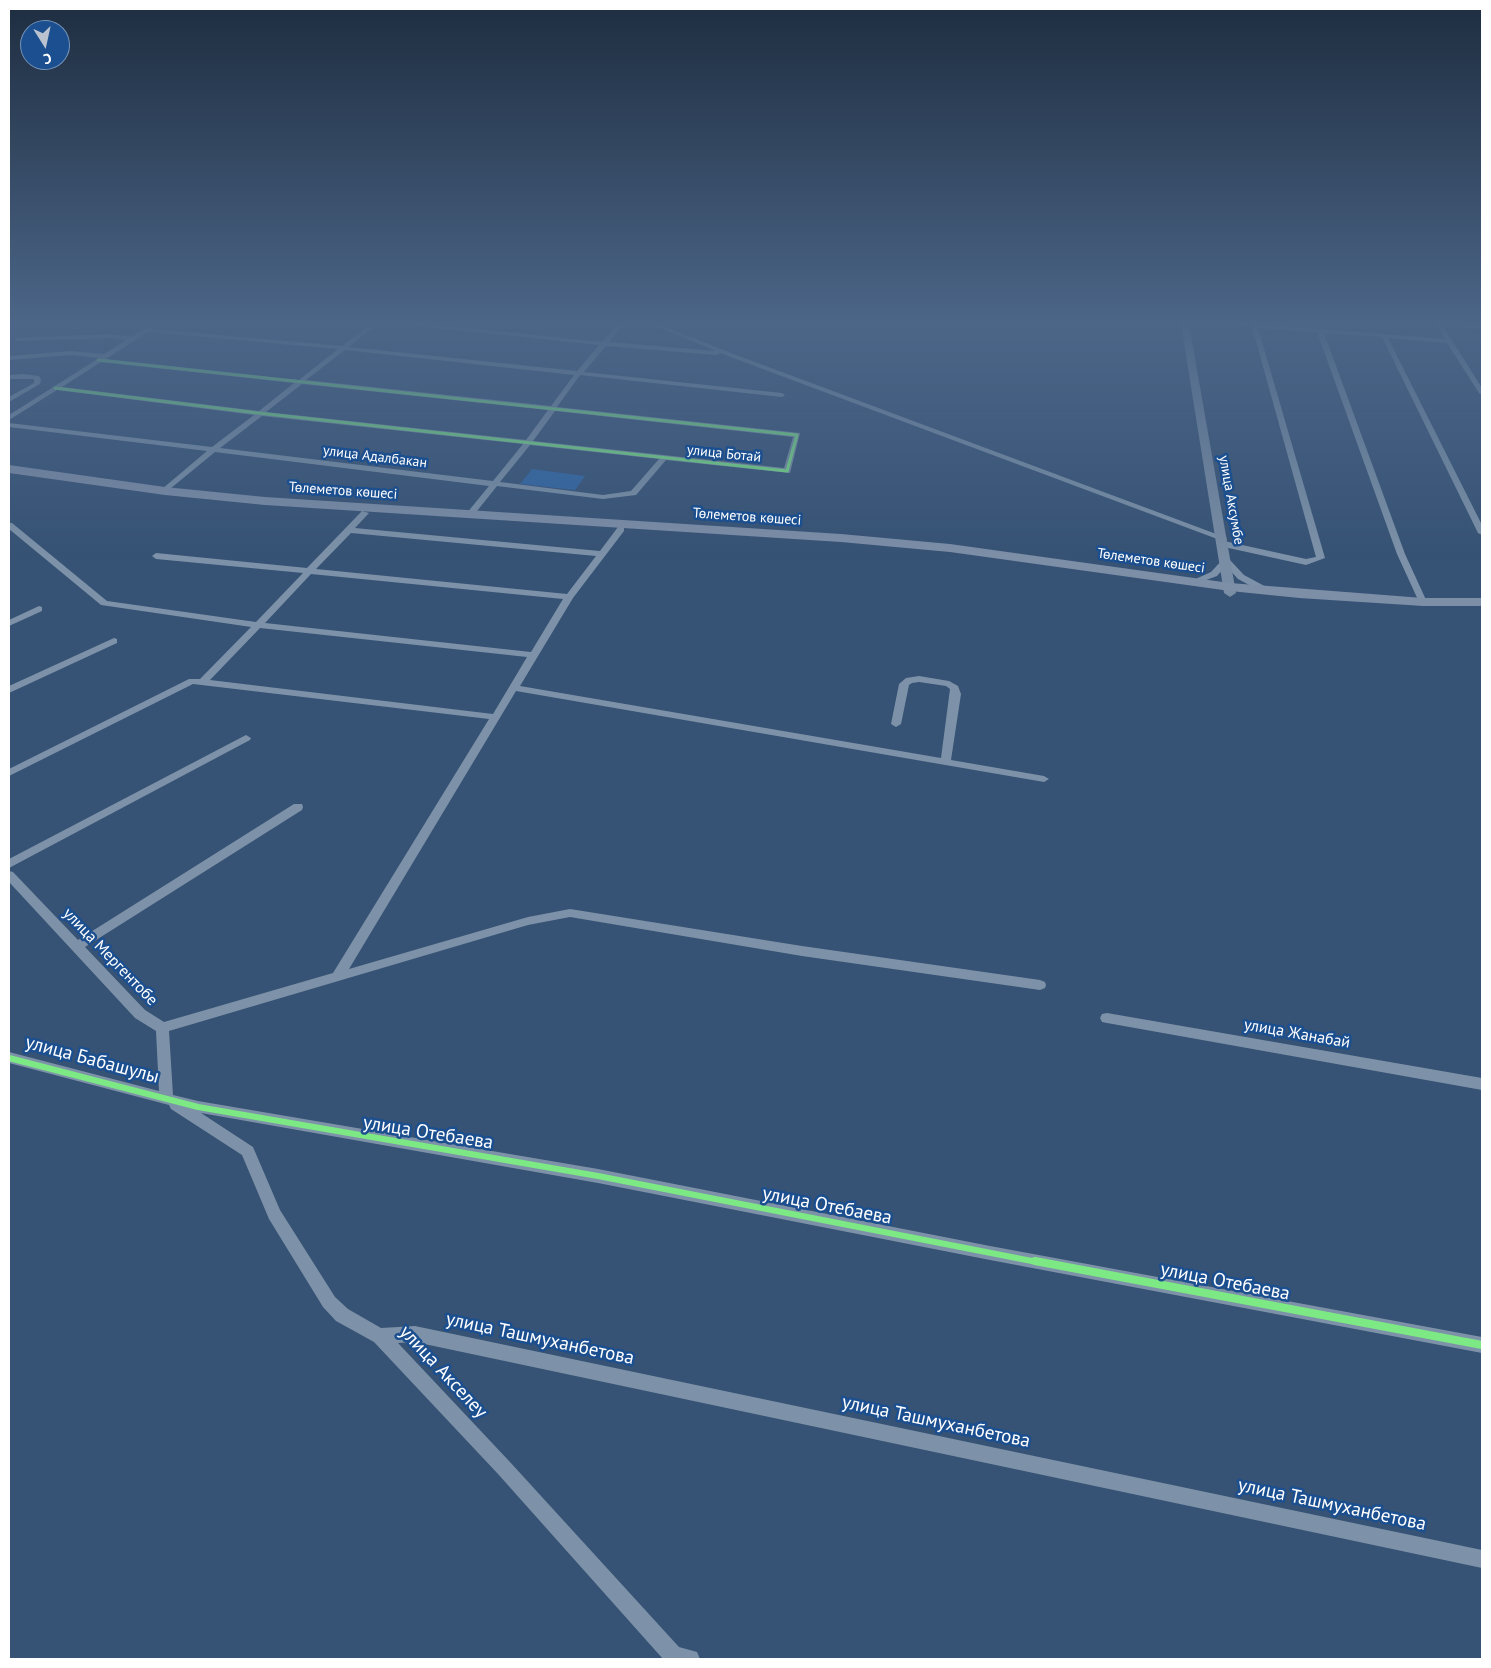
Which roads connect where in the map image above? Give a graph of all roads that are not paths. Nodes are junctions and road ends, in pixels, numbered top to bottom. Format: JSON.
{"nodes":[{"id":1,"x":34,"y":402,"type":"edge"},
{"id":2,"x":167,"y":402,"type":"edge"},
{"id":3,"x":272,"y":402,"type":"edge"},
{"id":4,"x":497,"y":402,"type":"edge"},
{"id":5,"x":557,"y":402,"type":"edge"},
{"id":6,"x":855,"y":402,"type":"edge"},
{"id":7,"x":1199,"y":402,"type":"edge"},
{"id":8,"x":1276,"y":402,"type":"edge"},
{"id":9,"x":1346,"y":402,"type":"edge"},
{"id":10,"x":1417,"y":402,"type":"edge"},
{"id":11,"x":552,"y":408,"type":"junction"},
{"id":12,"x":258,"y":413,"type":"junction"},
{"id":13,"x":9,"y":418,"type":"edge"},
{"id":14,"x":9,"y":425,"type":"edge"},
{"id":15,"x":527,"y":444,"type":"junction"},
{"id":16,"x":212,"y":450,"type":"junction"},
{"id":17,"x":663,"y":459,"type":"junction"},
{"id":18,"x":9,"y":469,"type":"edge"},
{"id":19,"x":9,"y":474,"type":"edge"},
{"id":20,"x":494,"y":483,"type":"junction"},
{"id":21,"x":165,"y":491,"type":"junction"},
{"id":22,"x":365,"y":513,"type":"junction"},
{"id":23,"x":408,"y":513,"type":"junction"},
{"id":24,"x":470,"y":514,"type":"junction"},
{"id":25,"x":9,"y":525,"type":"edge"},
{"id":26,"x":621,"y":529,"type":"junction"},
{"id":27,"x":349,"y":530,"type":"junction"},
{"id":28,"x":1482,"y":533,"type":"edge"},
{"id":29,"x":1223,"y":541,"type":"junction"},
{"id":30,"x":602,"y":554,"type":"junction"},
{"id":31,"x":156,"y":556,"type":"dead end"},
{"id":32,"x":1226,"y":560,"type":"junction"},
{"id":33,"x":310,"y":571,"type":"junction"},
{"id":34,"x":1193,"y":582,"type":"junction"},
{"id":35,"x":1230,"y":590,"type":"junction"},
{"id":36,"x":1269,"y":591,"type":"junction"},
{"id":37,"x":569,"y":597,"type":"junction"},
{"id":38,"x":1423,"y":602,"type":"junction"},
{"id":39,"x":1482,"y":602,"type":"edge"},
{"id":40,"x":1482,"y":608,"type":"edge"},
{"id":41,"x":40,"y":610,"type":"dead end"},
{"id":42,"x":9,"y":622,"type":"edge"},
{"id":43,"x":258,"y":625,"type":"junction"},
{"id":44,"x":114,"y":641,"type":"dead end"},
{"id":45,"x":533,"y":655,"type":"junction"},
{"id":46,"x":203,"y":682,"type":"junction"},
{"id":47,"x":514,"y":688,"type":"junction"},
{"id":48,"x":9,"y":690,"type":"edge"},
{"id":49,"x":496,"y":717,"type":"junction"},
{"id":50,"x":896,"y":724,"type":"dead end"},
{"id":51,"x":246,"y":738,"type":"dead end"},
{"id":52,"x":946,"y":762,"type":"junction"},
{"id":53,"x":9,"y":773,"type":"edge"},
{"id":54,"x":1044,"y":780,"type":"dead end"},
{"id":55,"x":298,"y":807,"type":"dead end"},
{"id":56,"x":9,"y":864,"type":"edge"},
{"id":57,"x":9,"y":875,"type":"edge"},
{"id":58,"x":76,"y":947,"type":"junction"},
{"id":59,"x":337,"y":977,"type":"junction"},
{"id":60,"x":1040,"y":985,"type":"dead end"},
{"id":61,"x":1106,"y":1018,"type":"dead end"},
{"id":62,"x":162,"y":1028,"type":"junction"},
{"id":63,"x":9,"y":1058,"type":"edge"},
{"id":64,"x":1482,"y":1084,"type":"edge"},
{"id":65,"x":166,"y":1099,"type":"junction"},
{"id":66,"x":380,"y":1336,"type":"junction"},
{"id":67,"x":1482,"y":1345,"type":"edge"},
{"id":68,"x":1482,"y":1559,"type":"edge"},
{"id":69,"x":679,"y":1658,"type":"edge"}],
"edges":[{"from":1,"to":13,"type":"street"},
{"from":2,"to":12,"type":"street","name":"улица Ботай"},
{"from":3,"to":12,"type":"street"},
{"from":4,"to":11,"type":"street"},
{"from":5,"to":11,"type":"street"},
{"from":6,"to":29,"type":"street"},
{"from":7,"to":29,"type":"main road","name":"улица Аксумбе"},
{"from":8,"to":29,"type":"street"},
{"from":9,"to":38,"type":"street"},
{"from":10,"to":28,"type":"street"},
{"from":11,"to":15,"type":"street"},
{"from":11,"to":17,"type":"street","name":"улица Ботай"},
{"from":12,"to":15,"type":"street","name":"улица Ботай"},
{"from":12,"to":16,"type":"street"},
{"from":14,"to":16,"type":"street","name":"улица Адалбакан"},
{"from":15,"to":17,"type":"street","name":"улица Ботай"},
{"from":15,"to":20,"type":"street"},
{"from":16,"to":20,"type":"street","name":"улица Адалбакан"},
{"from":16,"to":21,"type":"street"},
{"from":17,"to":20,"type":"street","name":"улица Адалбакан"},
{"from":18,"to":21,"type":"main road","name":"Төлеметов көшесі"},
{"from":19,"to":22,"type":"main road","name":"Төлеметов көшесі"},
{"from":20,"to":24,"type":"street"},
{"from":21,"to":23,"type":"main road","name":"Төлеметов көшесі"},
{"from":22,"to":23,"type":"main road","name":"Төлеметов көшесі"},
{"from":22,"to":27,"type":"street"},
{"from":23,"to":24,"type":"main road","name":"Төлеметов көшесі"},
{"from":23,"to":26,"type":"main road","name":"Төлеметов көшесі"},
{"from":24,"to":34,"type":"main road","name":"Төлеметов көшесі"},
{"from":25,"to":43,"type":"street"},
{"from":26,"to":30,"type":"street"},
{"from":26,"to":35,"type":"main road","name":"Төлеметов көшесі"},
{"from":27,"to":30,"type":"street"},
{"from":27,"to":33,"type":"street"},
{"from":29,"to":32,"type":"main road","name":"улица Аксумбе"},
{"from":30,"to":37,"type":"street"},
{"from":31,"to":33,"type":"street"},
{"from":32,"to":34,"type":"street"},
{"from":32,"to":35,"type":"main road","name":"улица Аксумбе"},
{"from":32,"to":36,"type":"street"},
{"from":33,"to":37,"type":"street"},
{"from":33,"to":43,"type":"street"},
{"from":34,"to":35,"type":"main road","name":"Төлеметов көшесі"},
{"from":35,"to":36,"type":"main road","name":"Төлеметов көшесі"},
{"from":35,"to":40,"type":"main road","name":"Төлеметов көшесі"},
{"from":36,"to":38,"type":"main road","name":"Төлеметов көшесі"},
{"from":37,"to":45,"type":"street"},
{"from":38,"to":39,"type":"main road","name":"Төлеметов көшесі"},
{"from":41,"to":42,"type":"street"},
{"from":43,"to":45,"type":"street"},
{"from":43,"to":46,"type":"street"},
{"from":44,"to":48,"type":"street"},
{"from":45,"to":47,"type":"street"},
{"from":46,"to":49,"type":"street"},
{"from":46,"to":53,"type":"street"},
{"from":47,"to":49,"type":"street"},
{"from":47,"to":52,"type":"street"},
{"from":49,"to":59,"type":"street"},
{"from":50,"to":52,"type":"street"},
{"from":51,"to":56,"type":"street"},
{"from":52,"to":54,"type":"street"},
{"from":55,"to":58,"type":"street"},
{"from":57,"to":58,"type":"street","name":"улица Мергентобе"},
{"from":58,"to":62,"type":"street","name":"улица Мергентобе"},
{"from":59,"to":60,"type":"street"},
{"from":59,"to":62,"type":"street"},
{"from":61,"to":64,"type":"street","name":"улица Жанабай"},
{"from":62,"to":65,"type":"street","name":"улица Мергентобе"},
{"from":63,"to":65,"type":"street","name":"улица Бабашулы"},
{"from":65,"to":66,"type":"street","name":"улица Акселеу"},
{"from":65,"to":67,"type":"street","name":"улица Отебаева"},
{"from":66,"to":68,"type":"street","name":"улица Ташмуханбетова"},
{"from":66,"to":69,"type":"street","name":"улица Акселеу"}]}
